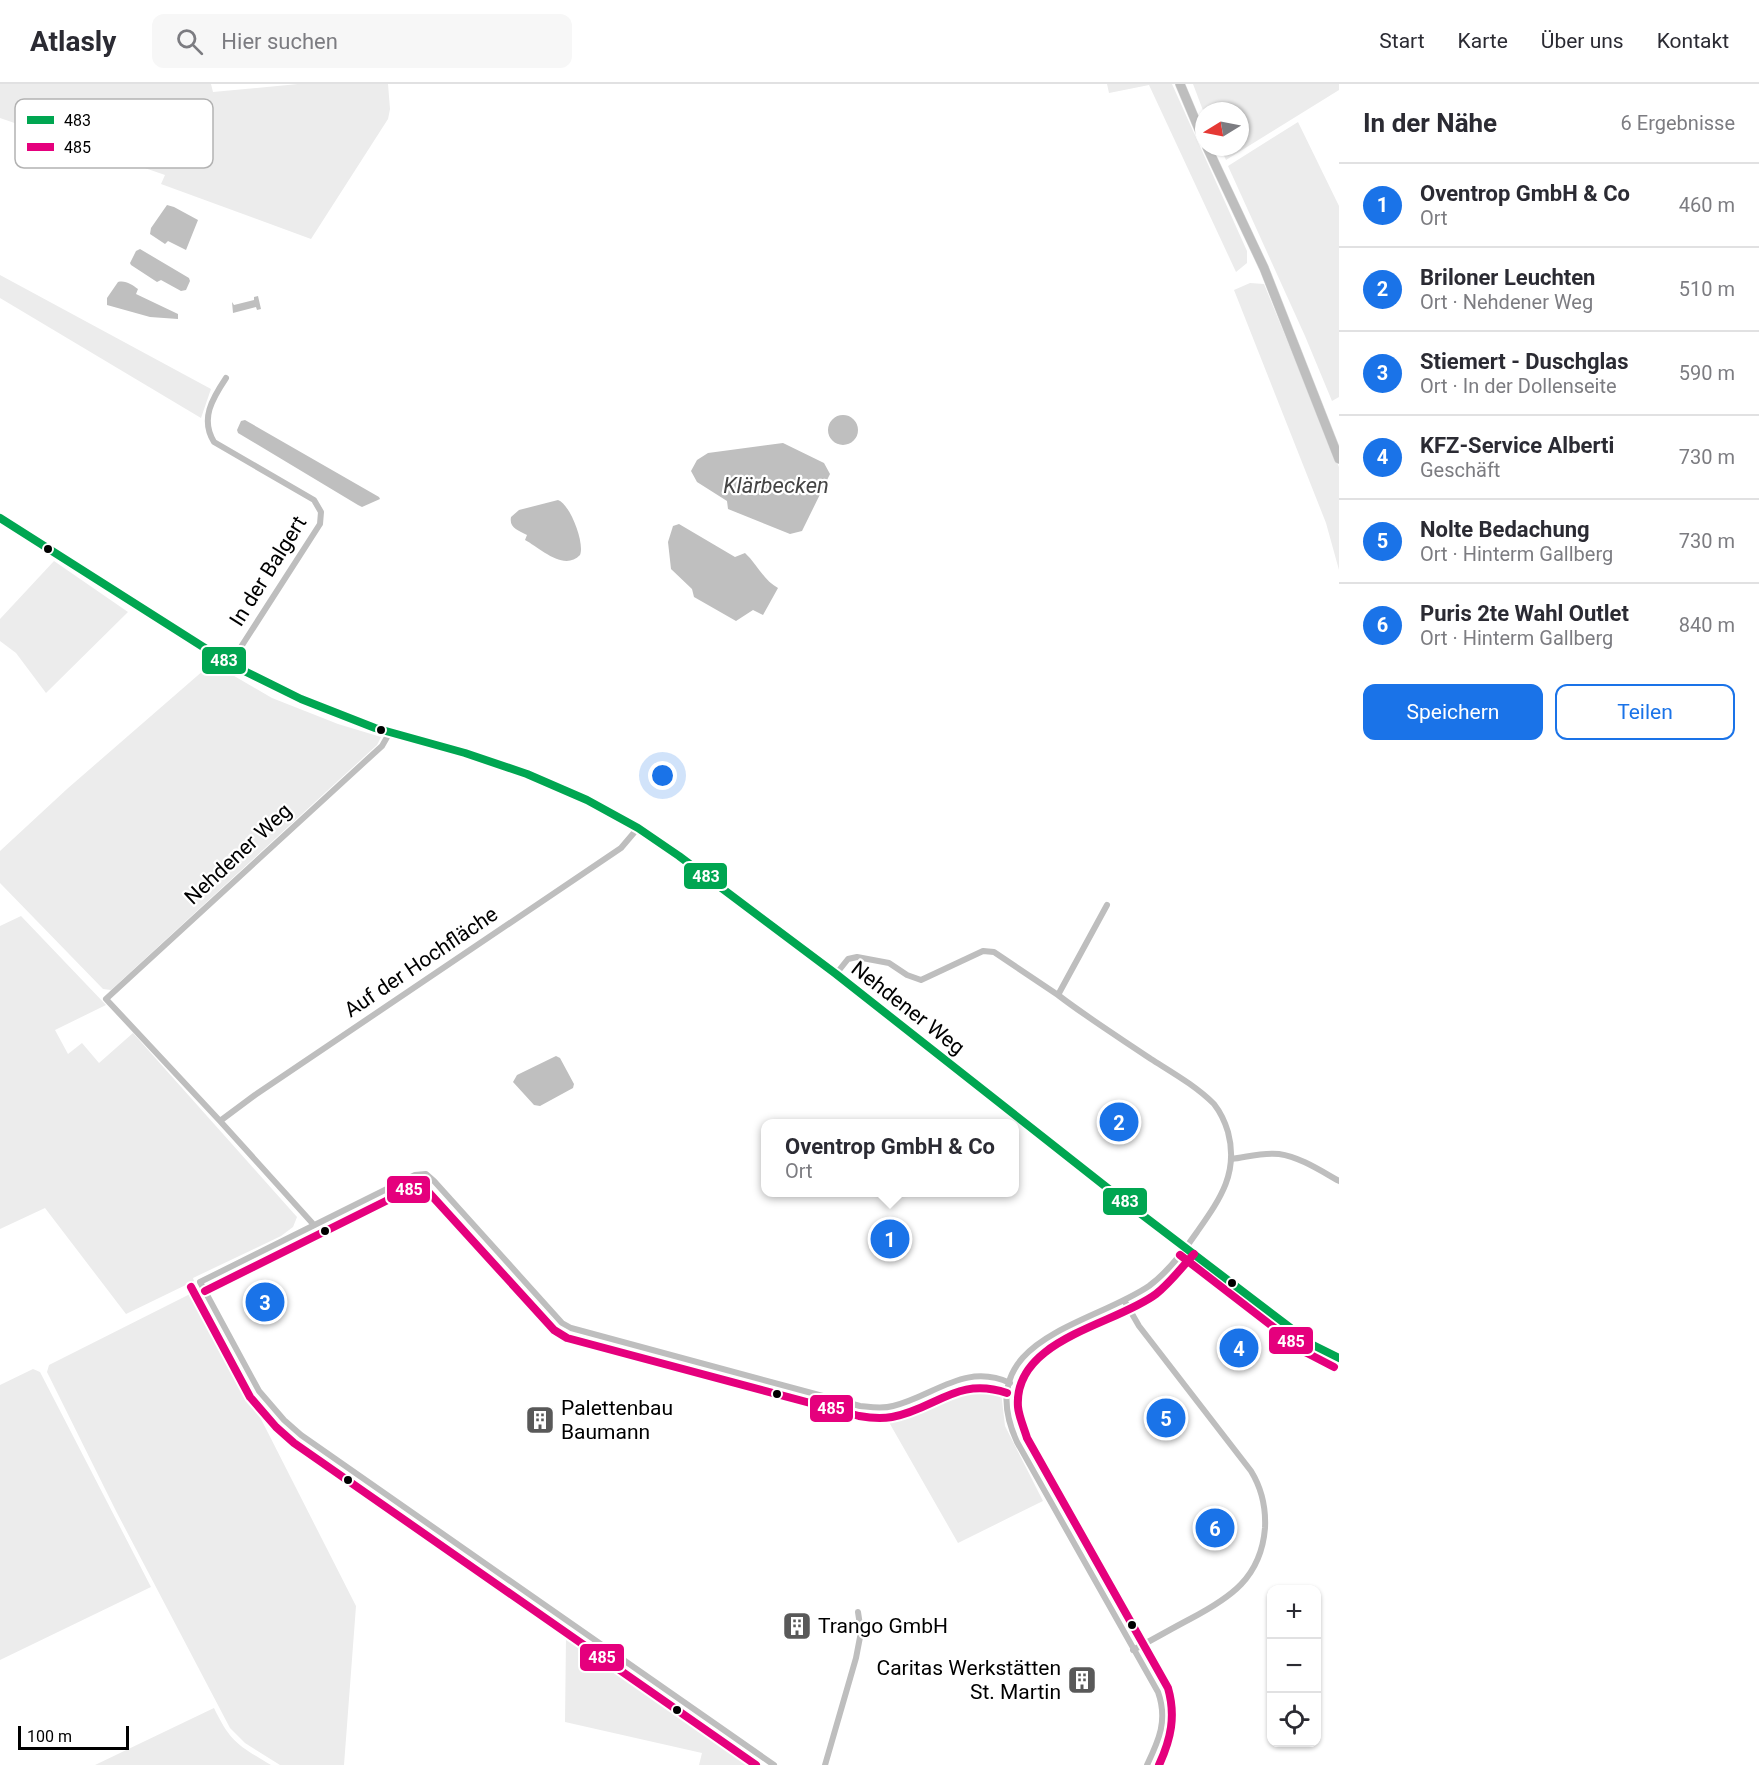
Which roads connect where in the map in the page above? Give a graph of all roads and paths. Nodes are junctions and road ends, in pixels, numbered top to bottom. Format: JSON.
{"nodes":[{"id":1,"x":1180,"y":84,"type":"edge"},
{"id":2,"x":1195,"y":120,"type":"edge"},
{"id":3,"x":1211,"y":156,"type":"edge"},
{"id":4,"x":226,"y":378,"type":"dead end"},
{"id":5,"x":1339,"y":459,"type":"edge"},
{"id":6,"x":0,"y":518,"type":"edge"},
{"id":7,"x":230,"y":664,"type":"junction"},
{"id":8,"x":390,"y":732,"type":"junction"},
{"id":9,"x":638,"y":828,"type":"junction"},
{"id":10,"x":1107,"y":905,"type":"dead end"},
{"id":11,"x":836,"y":974,"type":"junction"},
{"id":12,"x":1058,"y":996,"type":"junction"},
{"id":13,"x":220,"y":1121,"type":"junction"},
{"id":14,"x":1232,"y":1159,"type":"junction"},
{"id":15,"x":1339,"y":1181,"type":"edge"},
{"id":16,"x":314,"y":1225,"type":"junction"},
{"id":17,"x":1186,"y":1247,"type":"junction"},
{"id":18,"x":1124,"y":1300,"type":"junction"},
{"id":19,"x":1339,"y":1358,"type":"edge"},
{"id":20,"x":1010,"y":1383,"type":"junction"},
{"id":21,"x":858,"y":1612,"type":"dead end"},
{"id":22,"x":1133,"y":1650,"type":"junction"},
{"id":23,"x":774,"y":1765,"type":"edge"},
{"id":24,"x":825,"y":1765,"type":"edge"},
{"id":25,"x":1147,"y":1765,"type":"edge"}],
"edges":[{"from":1,"to":2,"type":"main road"},
{"from":3,"to":5,"type":"main road"},
{"from":4,"to":7,"type":"street","name":"In der Balgert"},
{"from":6,"to":7,"type":"street","name":"Nehdener Weg"},
{"from":7,"to":8,"type":"street","name":"Nehdener Weg"},
{"from":8,"to":9,"type":"street","name":"Nehdener Weg"},
{"from":8,"to":13,"type":"street","name":"Nehdener Weg"},
{"from":9,"to":11,"type":"street","name":"Nehdener Weg"},
{"from":9,"to":13,"type":"street","name":"Auf der Hochfläche"},
{"from":10,"to":12,"type":"street"},
{"from":11,"to":12,"type":"street"},
{"from":11,"to":17,"type":"street","name":"Nehdener Weg"},
{"from":12,"to":14,"type":"street"},
{"from":13,"to":16,"type":"street"},
{"from":14,"to":15,"type":"street"},
{"from":14,"to":17,"type":"street"},
{"from":16,"to":20,"type":"street"},
{"from":16,"to":23,"type":"street"},
{"from":17,"to":18,"type":"street"},
{"from":17,"to":19,"type":"street","name":"Nehdener Weg"},
{"from":18,"to":20,"type":"street"},
{"from":18,"to":22,"type":"street"},
{"from":20,"to":22,"type":"street"},
{"from":21,"to":24,"type":"street"},
{"from":22,"to":25,"type":"street"}]}
